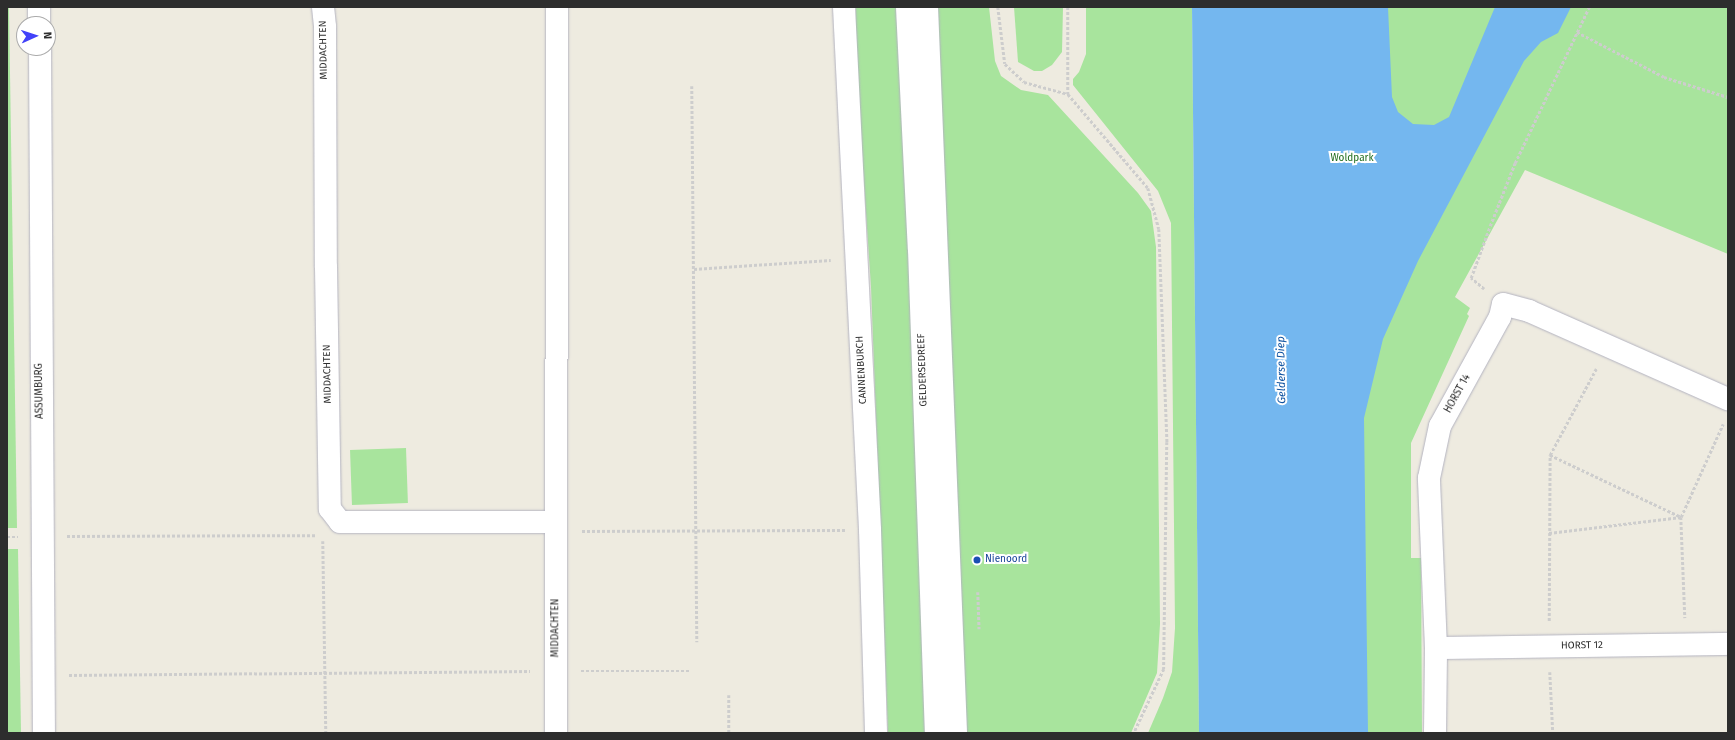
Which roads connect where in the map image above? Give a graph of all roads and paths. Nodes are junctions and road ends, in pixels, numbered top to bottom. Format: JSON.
{"nodes":[{"id":1,"x":323,"y":7,"type":"edge"},
{"id":2,"x":557,"y":7,"type":"edge"},
{"id":3,"x":844,"y":7,"type":"edge"},
{"id":4,"x":907,"y":7,"type":"edge"},
{"id":5,"x":927,"y":7,"type":"edge"},
{"id":6,"x":998,"y":7,"type":"edge"},
{"id":7,"x":1068,"y":7,"type":"edge"},
{"id":8,"x":1590,"y":7,"type":"edge"},
{"id":9,"x":1577,"y":32,"type":"junction"},
{"id":10,"x":40,"y":56,"type":"edge"},
{"id":11,"x":692,"y":86,"type":"dead end"},
{"id":12,"x":1068,"y":94,"type":"junction"},
{"id":13,"x":1728,"y":97,"type":"edge"},
{"id":14,"x":857,"y":258,"type":"junction"},
{"id":15,"x":694,"y":269,"type":"junction"},
{"id":16,"x":1504,"y":304,"type":"junction"},
{"id":17,"x":1609,"y":346,"type":"junction"},
{"id":18,"x":1728,"y":399,"type":"edge"},
{"id":19,"x":1725,"y":420,"type":"dead end"},
{"id":20,"x":1550,"y":455,"type":"junction"},
{"id":21,"x":1680,"y":517,"type":"junction"},
{"id":22,"x":556,"y":527,"type":"junction"},
{"id":23,"x":695,"y":530,"type":"junction"},
{"id":24,"x":870,"y":530,"type":"junction"},
{"id":25,"x":1549,"y":533,"type":"junction"},
{"id":26,"x":32,"y":536,"type":"junction"},
{"id":27,"x":7,"y":537,"type":"edge"},
{"id":28,"x":697,"y":642,"type":"dead end"},
{"id":29,"x":1728,"y":644,"type":"edge"},
{"id":30,"x":1687,"y":645,"type":"junction"},
{"id":31,"x":1549,"y":646,"type":"junction"},
{"id":32,"x":1436,"y":648,"type":"junction"},
{"id":33,"x":556,"y":671,"type":"junction"},
{"id":34,"x":691,"y":671,"type":"dead end"},
{"id":35,"x":325,"y":673,"type":"junction"},
{"id":36,"x":43,"y":675,"type":"junction"},
{"id":37,"x":729,"y":695,"type":"dead end"},
{"id":38,"x":44,"y":733,"type":"edge"},
{"id":39,"x":326,"y":733,"type":"edge"},
{"id":40,"x":556,"y":733,"type":"edge"},
{"id":41,"x":729,"y":733,"type":"edge"},
{"id":42,"x":876,"y":733,"type":"edge"},
{"id":43,"x":936,"y":733,"type":"edge"},
{"id":44,"x":956,"y":733,"type":"edge"},
{"id":45,"x":1134,"y":733,"type":"edge"},
{"id":46,"x":1435,"y":733,"type":"edge"},
{"id":47,"x":1553,"y":733,"type":"edge"}],
"edges":[{"from":1,"to":22,"type":"street","name":"MIDDACHTEN"},
{"from":2,"to":22,"type":"street","name":"MIDDACHTEN"},
{"from":3,"to":14,"type":"street","name":"CANNENBURCH"},
{"from":4,"to":43,"type":"street","name":"GELDERSEDREEF"},
{"from":5,"to":44,"type":"street","name":"GELDERSEDREEF"},
{"from":6,"to":12,"type":"path"},
{"from":7,"to":12,"type":"path"},
{"from":8,"to":9,"type":"path"},
{"from":9,"to":13,"type":"path"},
{"from":9,"to":16,"type":"path"},
{"from":10,"to":26,"type":"street","name":"ASSUMBURG"},
{"from":11,"to":15,"type":"path"},
{"from":12,"to":45,"type":"path"},
{"from":14,"to":15,"type":"path"},
{"from":14,"to":24,"type":"street","name":"CANNENBURCH"},
{"from":15,"to":23,"type":"path"},
{"from":16,"to":17,"type":"street"},
{"from":16,"to":32,"type":"street","name":"HORST 14"},
{"from":17,"to":18,"type":"street"},
{"from":17,"to":20,"type":"path"},
{"from":19,"to":21,"type":"path"},
{"from":20,"to":21,"type":"path"},
{"from":20,"to":25,"type":"path"},
{"from":21,"to":25,"type":"path"},
{"from":21,"to":30,"type":"path"},
{"from":22,"to":23,"type":"path"},
{"from":22,"to":33,"type":"street","name":"MIDDACHTEN"},
{"from":23,"to":24,"type":"path"},
{"from":23,"to":28,"type":"path"},
{"from":24,"to":42,"type":"street","name":"CANNENBURCH"},
{"from":25,"to":31,"type":"path"},
{"from":26,"to":27,"type":"path"},
{"from":26,"to":35,"type":"path"},
{"from":26,"to":36,"type":"street","name":"ASSUMBURG"},
{"from":29,"to":30,"type":"street","name":"HORST 12"},
{"from":30,"to":31,"type":"street","name":"HORST 12"},
{"from":31,"to":32,"type":"street","name":"HORST 12"},
{"from":31,"to":47,"type":"path"},
{"from":32,"to":46,"type":"street","name":"HORST 14"},
{"from":33,"to":34,"type":"path"},
{"from":33,"to":35,"type":"path"},
{"from":33,"to":40,"type":"street","name":"MIDDACHTEN"},
{"from":35,"to":36,"type":"path"},
{"from":35,"to":39,"type":"path"},
{"from":36,"to":38,"type":"street","name":"ASSUMBURG"},
{"from":37,"to":41,"type":"path"}]}
